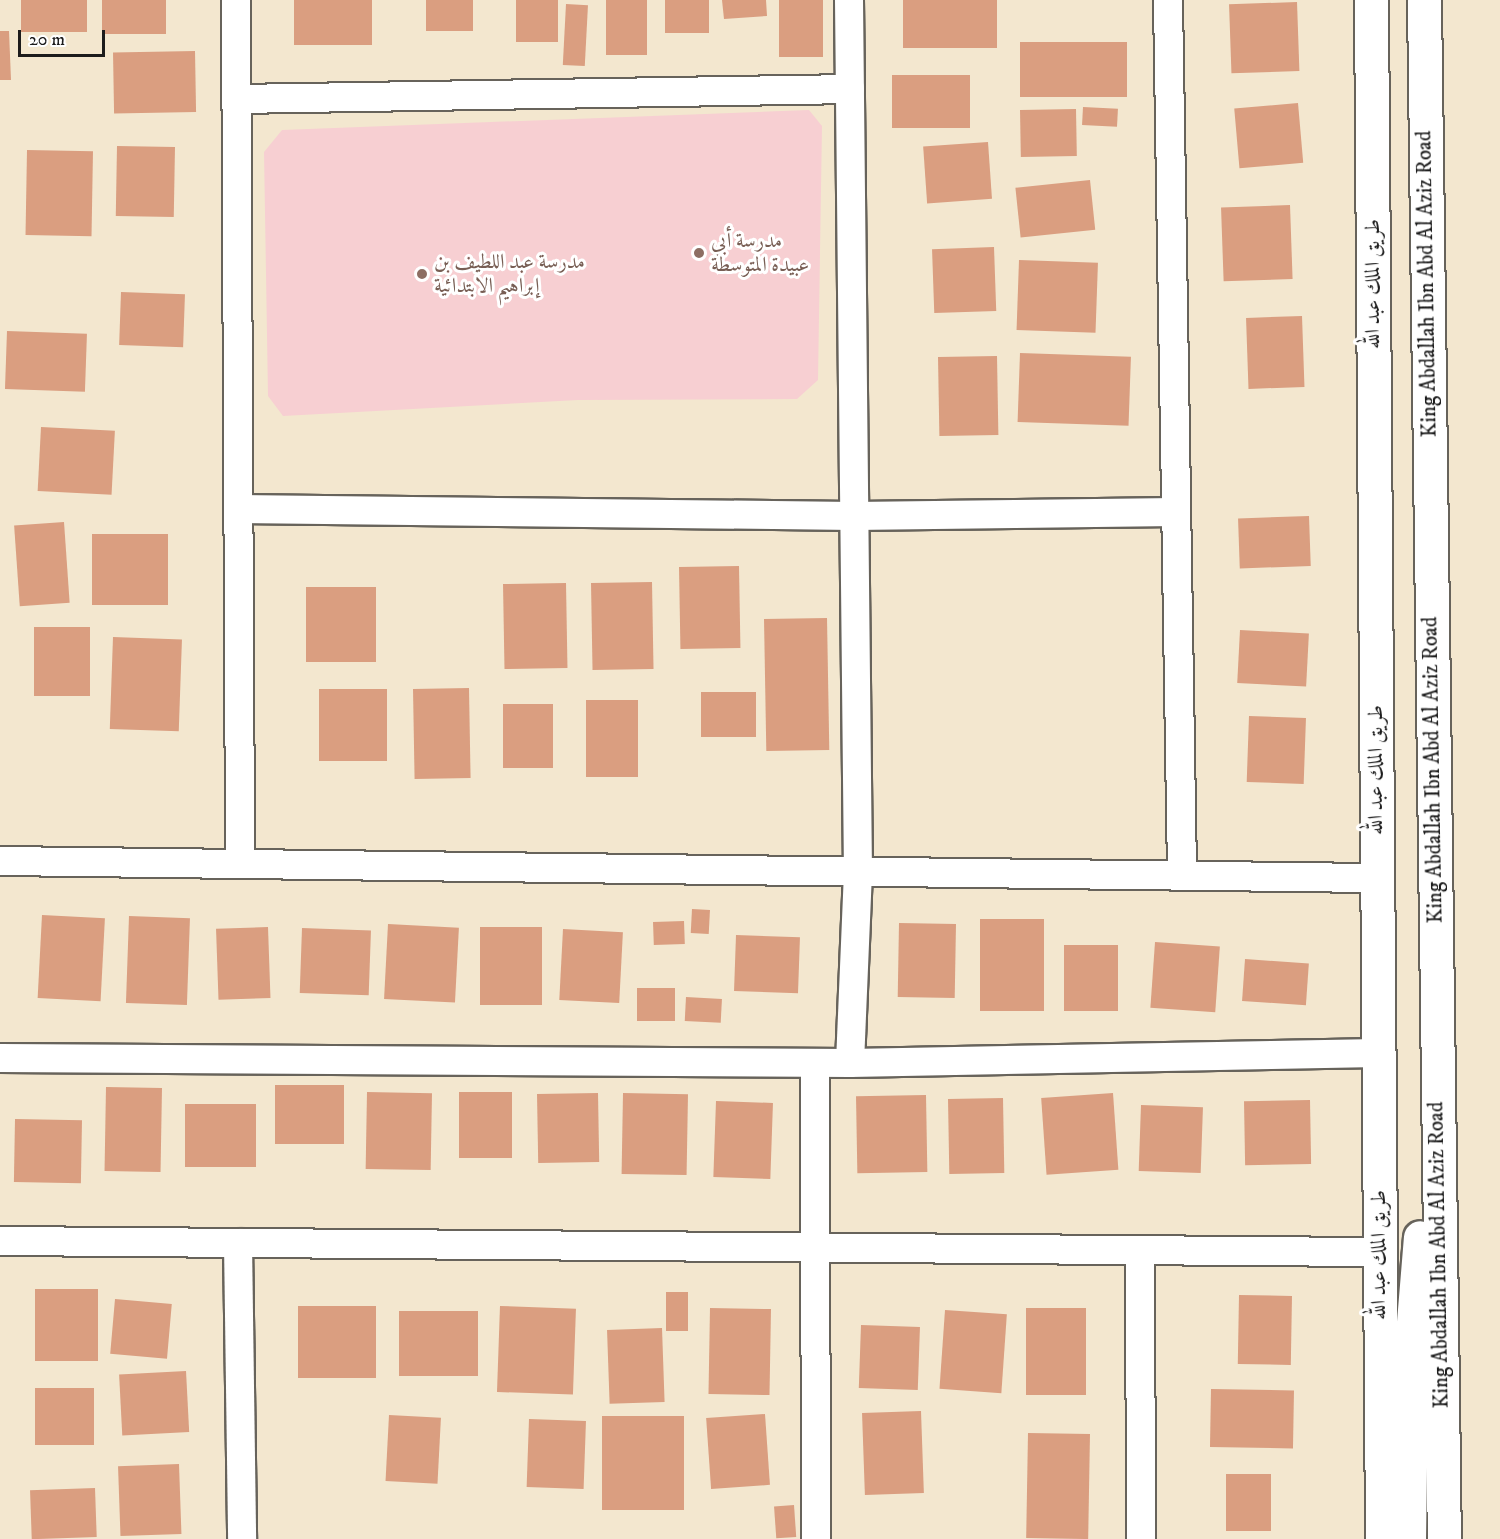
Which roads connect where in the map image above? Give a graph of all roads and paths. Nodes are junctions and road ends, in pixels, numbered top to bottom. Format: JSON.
{"nodes":[{"id":1,"x":236,"y":0,"type":"edge"},
{"id":2,"x":849,"y":0,"type":"edge"},
{"id":3,"x":1168,"y":0,"type":"edge"},
{"id":4,"x":1371,"y":0,"type":"edge"},
{"id":5,"x":1424,"y":0,"type":"edge"},
{"id":6,"x":850,"y":89,"type":"junction"},
{"id":7,"x":237,"y":99,"type":"junction"},
{"id":8,"x":238,"y":509,"type":"junction"},
{"id":9,"x":1176,"y":512,"type":"junction"},
{"id":10,"x":854,"y":516,"type":"junction"},
{"id":11,"x":0,"y":861,"type":"edge"},
{"id":12,"x":240,"y":864,"type":"junction"},
{"id":13,"x":858,"y":872,"type":"junction"},
{"id":14,"x":1182,"y":876,"type":"junction"},
{"id":15,"x":1376,"y":878,"type":"junction"},
{"id":16,"x":1436,"y":1050,"type":"junction"},
{"id":17,"x":1378,"y":1053,"type":"junction"},
{"id":18,"x":0,"y":1058,"type":"edge"},
{"id":19,"x":814,"y":1063,"type":"junction"},
{"id":20,"x":850,"y":1063,"type":"junction"},
{"id":21,"x":0,"y":1241,"type":"edge"},
{"id":22,"x":238,"y":1243,"type":"junction"},
{"id":23,"x":814,"y":1248,"type":"junction"},
{"id":24,"x":1140,"y":1251,"type":"junction"},
{"id":25,"x":1379,"y":1252,"type":"junction"},
{"id":26,"x":242,"y":1539,"type":"edge"},
{"id":27,"x":816,"y":1539,"type":"edge"},
{"id":28,"x":1141,"y":1539,"type":"edge"},
{"id":29,"x":1382,"y":1539,"type":"edge"},
{"id":30,"x":1409,"y":1539,"type":"edge"},
{"id":31,"x":1444,"y":1539,"type":"edge"}],
"edges":[{"from":1,"to":7,"type":"street"},
{"from":2,"to":6,"type":"street"},
{"from":3,"to":9,"type":"street"},
{"from":4,"to":15,"type":"main road","name":"طريق الملك عبد الله"},
{"from":5,"to":16,"type":"main road","name":"King Abdallah Ibn Abd Al Aziz Road"},
{"from":6,"to":7,"type":"street"},
{"from":6,"to":10,"type":"street"},
{"from":7,"to":8,"type":"street"},
{"from":8,"to":10,"type":"street"},
{"from":8,"to":12,"type":"street"},
{"from":9,"to":10,"type":"street"},
{"from":9,"to":14,"type":"street"},
{"from":10,"to":13,"type":"street"},
{"from":11,"to":12,"type":"street"},
{"from":12,"to":13,"type":"street"},
{"from":13,"to":14,"type":"street"},
{"from":13,"to":20,"type":"street"},
{"from":14,"to":15,"type":"street"},
{"from":15,"to":17,"type":"main road","name":"طريق الملك عبد الله"},
{"from":16,"to":30,"type":"main road"},
{"from":16,"to":31,"type":"main road","name":"King Abdallah Ibn Abd Al Aziz Road"},
{"from":17,"to":20,"type":"street"},
{"from":17,"to":25,"type":"main road","name":"طريق الملك عبد الله"},
{"from":18,"to":19,"type":"street"},
{"from":19,"to":20,"type":"street"},
{"from":19,"to":23,"type":"street"},
{"from":21,"to":22,"type":"street"},
{"from":22,"to":23,"type":"street"},
{"from":22,"to":26,"type":"street"},
{"from":23,"to":24,"type":"street"},
{"from":23,"to":27,"type":"street"},
{"from":24,"to":25,"type":"street"},
{"from":24,"to":28,"type":"street"},
{"from":25,"to":29,"type":"main road","name":"طريق الملك عبد الله"}]}
